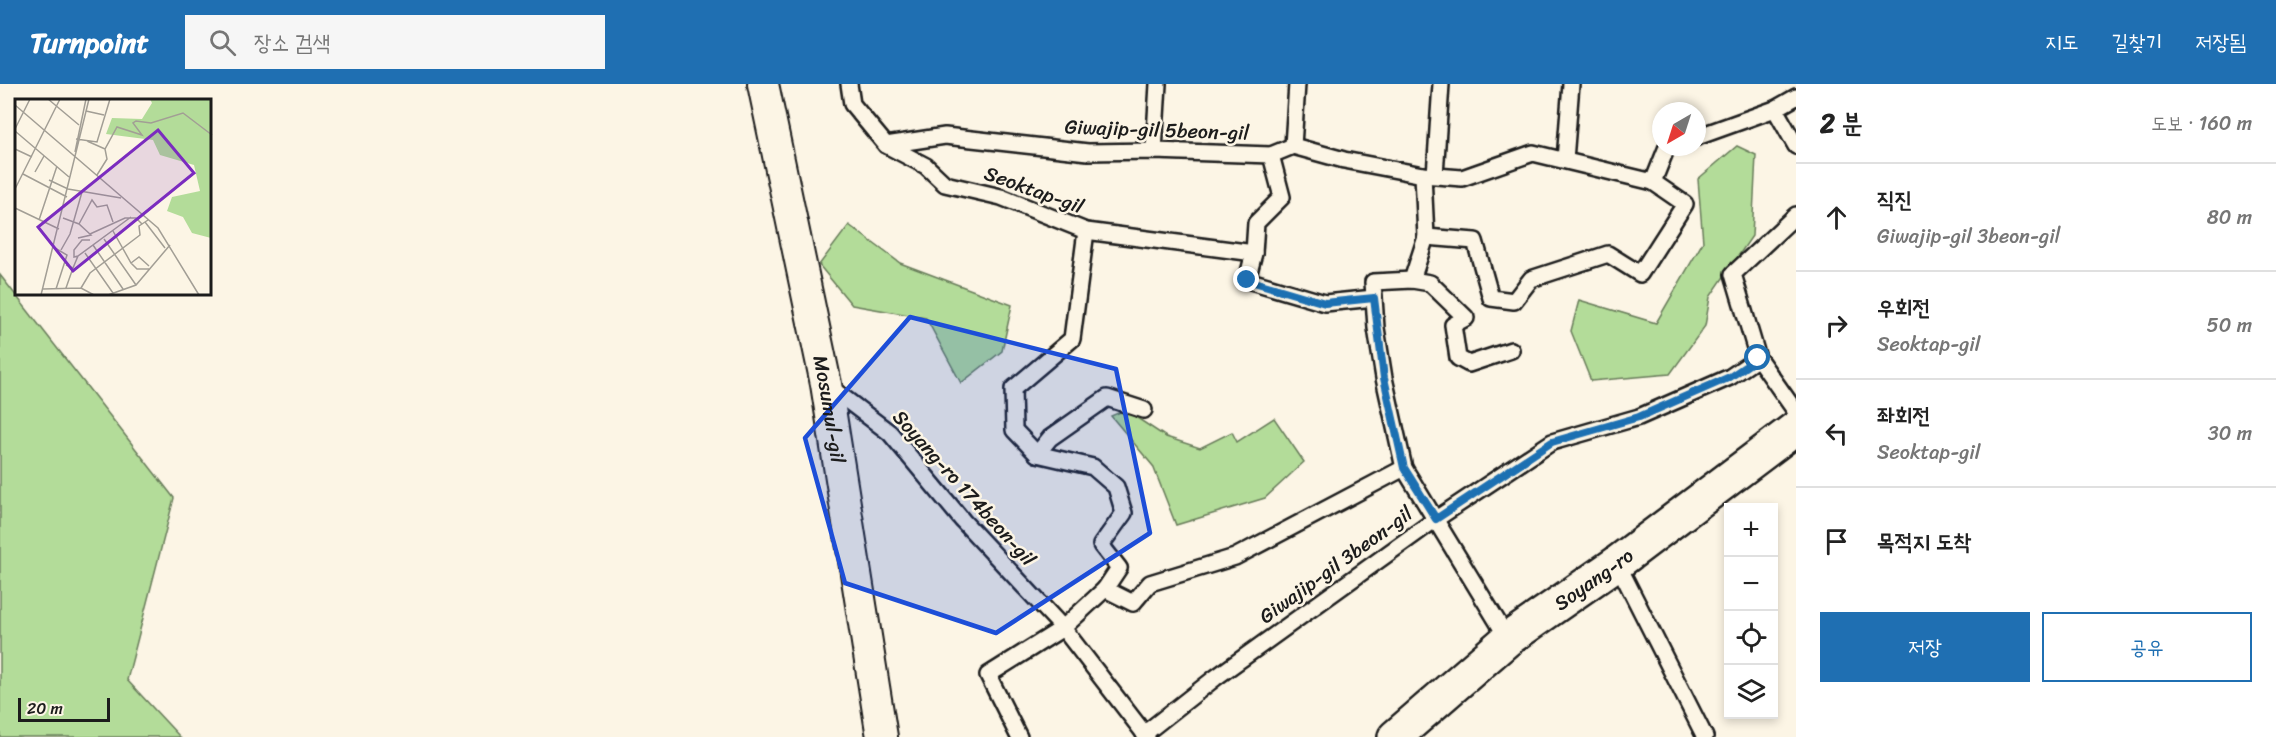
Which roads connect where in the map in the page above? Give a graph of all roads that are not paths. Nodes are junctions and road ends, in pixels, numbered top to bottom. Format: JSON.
{"nodes":[{"id":1,"x":763,"y":84,"type":"edge"},
{"id":2,"x":849,"y":84,"type":"edge"},
{"id":3,"x":1158,"y":84,"type":"edge"},
{"id":4,"x":1297,"y":84,"type":"edge"},
{"id":5,"x":1441,"y":84,"type":"edge"},
{"id":6,"x":1571,"y":84,"type":"edge"},
{"id":7,"x":1796,"y":97,"type":"edge"},
{"id":8,"x":1775,"y":109,"type":"junction"},
{"id":9,"x":1706,"y":134,"type":"edge"},
{"id":10,"x":886,"y":145,"type":"junction"},
{"id":11,"x":1293,"y":146,"type":"junction"},
{"id":12,"x":1796,"y":146,"type":"edge"},
{"id":13,"x":1154,"y":151,"type":"junction"},
{"id":14,"x":1271,"y":155,"type":"junction"},
{"id":15,"x":1663,"y":156,"type":"edge"},
{"id":16,"x":1564,"y":160,"type":"junction"},
{"id":17,"x":1429,"y":175,"type":"junction"},
{"id":18,"x":1653,"y":182,"type":"junction"},
{"id":19,"x":1796,"y":215,"type":"edge"},
{"id":20,"x":1086,"y":231,"type":"junction"},
{"id":21,"x":1426,"y":237,"type":"junction"},
{"id":22,"x":1254,"y":253,"type":"junction"},
{"id":23,"x":1412,"y":280,"type":"junction"},
{"id":24,"x":1374,"y":298,"type":"junction"},
{"id":25,"x":1511,"y":350,"type":"dead end"},
{"id":26,"x":1758,"y":358,"type":"junction"},
{"id":27,"x":826,"y":384,"type":"junction"},
{"id":28,"x":1144,"y":410,"type":"dead end"},
{"id":29,"x":1796,"y":412,"type":"edge"},
{"id":30,"x":1796,"y":428,"type":"edge"},
{"id":31,"x":1037,"y":454,"type":"junction"},
{"id":32,"x":1404,"y":468,"type":"junction"},
{"id":33,"x":1436,"y":519,"type":"junction"},
{"id":34,"x":1617,"y":562,"type":"junction"},
{"id":35,"x":1105,"y":589,"type":"junction"},
{"id":36,"x":1064,"y":628,"type":"junction"},
{"id":37,"x":1508,"y":639,"type":"junction"},
{"id":38,"x":1146,"y":735,"type":"edge"},
{"id":39,"x":882,"y":737,"type":"edge"},
{"id":40,"x":1019,"y":737,"type":"edge"},
{"id":41,"x":1395,"y":737,"type":"edge"},
{"id":42,"x":1706,"y":737,"type":"edge"}],
"edges":[{"from":1,"to":27,"type":"street","name":"Mosumul-gil"},
{"from":2,"to":10,"type":"lane","name":"Seoktap-gil"},
{"from":3,"to":13,"type":"lane"},
{"from":4,"to":11,"type":"lane"},
{"from":5,"to":17,"type":"lane"},
{"from":6,"to":16,"type":"lane"},
{"from":7,"to":8,"type":"lane"},
{"from":8,"to":9,"type":"lane"},
{"from":8,"to":12,"type":"lane"},
{"from":10,"to":13,"type":"lane","name":"Giwajip-gil 5beon-gil"},
{"from":10,"to":20,"type":"lane","name":"Seoktap-gil"},
{"from":11,"to":14,"type":"lane","name":"Giwajip-gil 5beon-gil"},
{"from":11,"to":17,"type":"lane"},
{"from":13,"to":14,"type":"lane","name":"Giwajip-gil 5beon-gil"},
{"from":14,"to":22,"type":"lane"},
{"from":15,"to":18,"type":"lane"},
{"from":16,"to":17,"type":"lane"},
{"from":16,"to":18,"type":"lane"},
{"from":17,"to":21,"type":"lane"},
{"from":18,"to":21,"type":"lane"},
{"from":19,"to":26,"type":"lane"},
{"from":20,"to":22,"type":"lane","name":"Seoktap-gil"},
{"from":20,"to":31,"type":"lane"},
{"from":21,"to":23,"type":"lane"},
{"from":22,"to":24,"type":"lane"},
{"from":23,"to":24,"type":"lane"},
{"from":23,"to":25,"type":"lane"},
{"from":24,"to":32,"type":"lane"},
{"from":26,"to":29,"type":"lane"},
{"from":26,"to":33,"type":"lane","name":"Giwajip-gil 3beon-gil"},
{"from":27,"to":36,"type":"lane","name":"Soyang-ro 174beon-gil"},
{"from":27,"to":39,"type":"street","name":"Mosumul-gil"},
{"from":28,"to":31,"type":"lane"},
{"from":30,"to":34,"type":"street","name":"Soyang-ro"},
{"from":31,"to":35,"type":"lane"},
{"from":32,"to":33,"type":"lane"},
{"from":32,"to":35,"type":"lane"},
{"from":33,"to":37,"type":"lane"},
{"from":33,"to":38,"type":"lane","name":"Giwajip-gil 3beon-gil"},
{"from":34,"to":37,"type":"street","name":"Soyang-ro"},
{"from":34,"to":42,"type":"lane"},
{"from":35,"to":36,"type":"lane"},
{"from":36,"to":38,"type":"lane","name":"Soyang-ro 174beon-gil"},
{"from":36,"to":40,"type":"lane"},
{"from":37,"to":41,"type":"street","name":"Soyang-ro"}]}
